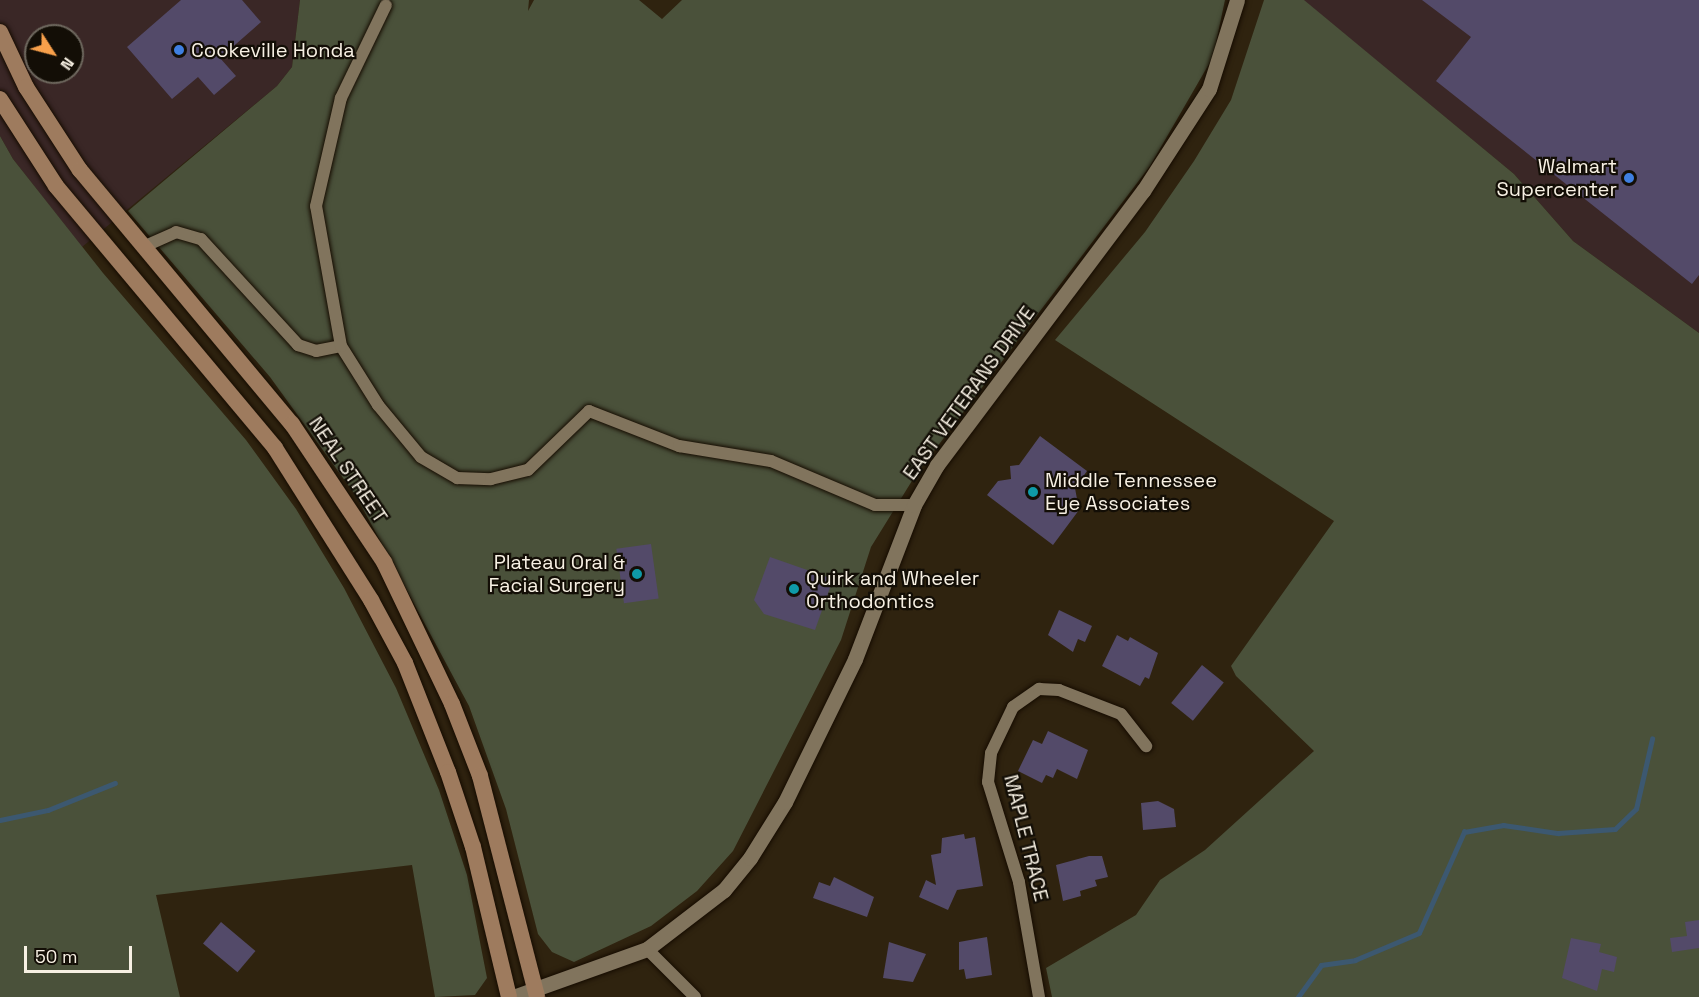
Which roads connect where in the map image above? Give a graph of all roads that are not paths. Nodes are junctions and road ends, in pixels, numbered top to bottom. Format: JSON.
{"nodes":[{"id":1,"x":1237,"y":0,"type":"edge"},
{"id":2,"x":386,"y":5,"type":"dead end"},
{"id":3,"x":0,"y":32,"type":"edge"},
{"id":4,"x":0,"y":99,"type":"edge"},
{"id":5,"x":143,"y":247,"type":"junction"},
{"id":6,"x":341,"y":346,"type":"junction"},
{"id":7,"x":914,"y":505,"type":"junction"},
{"id":8,"x":1146,"y":746,"type":"dead end"},
{"id":9,"x":646,"y":949,"type":"junction"},
{"id":10,"x":537,"y":993,"type":"edge"},
{"id":11,"x":511,"y":997,"type":"edge"},
{"id":12,"x":695,"y":997,"type":"edge"},
{"id":13,"x":1039,"y":997,"type":"edge"}],
"edges":[{"from":1,"to":7,"type":"street","name":"EAST VETERANS DRIVE"},
{"from":2,"to":6,"type":"street"},
{"from":3,"to":5,"type":"main road","name":"NEAL STREET"},
{"from":4,"to":11,"type":"main road"},
{"from":5,"to":6,"type":"street"},
{"from":5,"to":10,"type":"main road","name":"NEAL STREET"},
{"from":6,"to":7,"type":"street"},
{"from":7,"to":9,"type":"street","name":"EAST VETERANS DRIVE"},
{"from":8,"to":13,"type":"street","name":"MAPLE TRACE"},
{"from":9,"to":10,"type":"street","name":"EAST VETERANS DRIVE"},
{"from":9,"to":12,"type":"street"},
{"from":10,"to":11,"type":"street","name":"EAST VETERANS DRIVE"}]}
